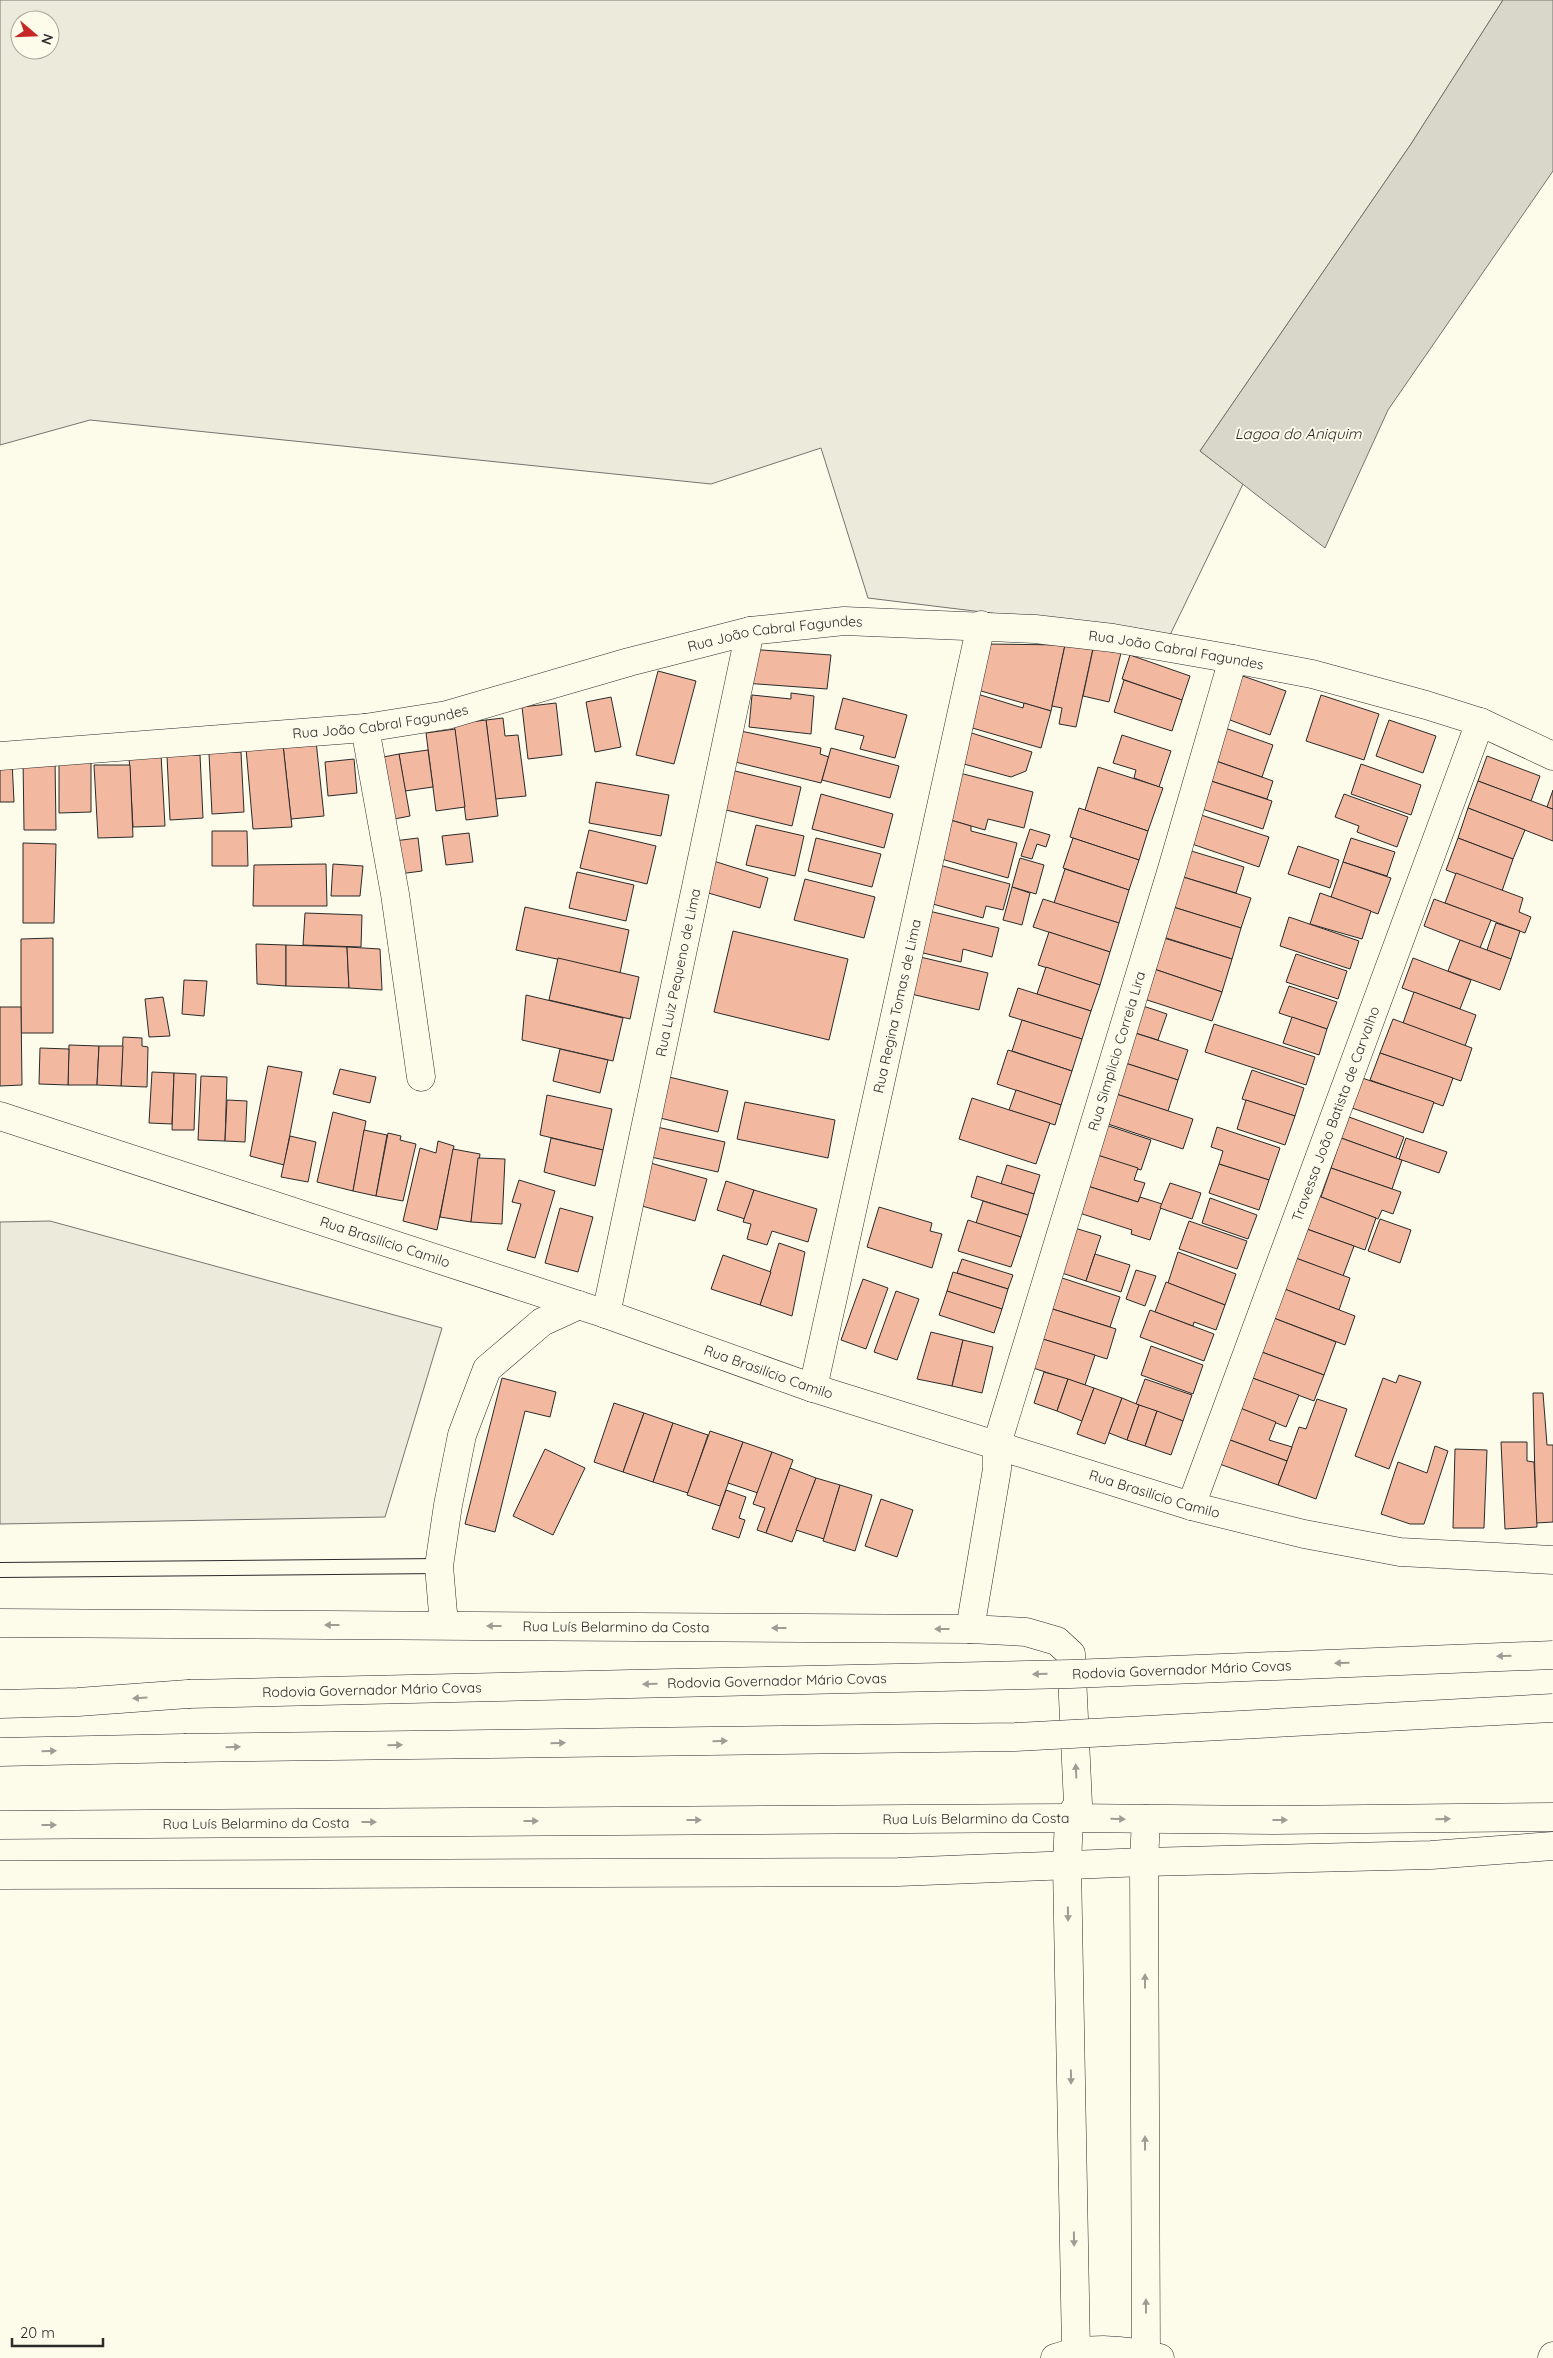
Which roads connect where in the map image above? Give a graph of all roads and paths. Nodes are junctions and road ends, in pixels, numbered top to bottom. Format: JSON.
{"nodes":[{"id":1,"x":981,"y":625,"type":"junction"},
{"id":2,"x":750,"y":631,"type":"junction"},
{"id":3,"x":1233,"y":659,"type":"junction"},
{"id":4,"x":1480,"y":722,"type":"junction"},
{"id":5,"x":365,"y":728,"type":"junction"},
{"id":6,"x":1548,"y":753,"type":"edge"},
{"id":7,"x":0,"y":756,"type":"edge"},
{"id":8,"x":421,"y":1077,"type":"dead end"},
{"id":9,"x":0,"y":1116,"type":"edge"},
{"id":10,"x":579,"y":1305,"type":"junction"},
{"id":11,"x":606,"y":1314,"type":"junction"},
{"id":12,"x":813,"y":1388,"type":"junction"},
{"id":13,"x":997,"y":1444,"type":"junction"},
{"id":14,"x":1191,"y":1506,"type":"junction"},
{"id":15,"x":1553,"y":1560,"type":"edge"},
{"id":16,"x":439,"y":1566,"type":"junction"},
{"id":17,"x":0,"y":1570,"type":"edge"},
{"id":18,"x":0,"y":1623,"type":"edge"},
{"id":19,"x":444,"y":1626,"type":"junction"},
{"id":20,"x":970,"y":1629,"type":"junction"},
{"id":21,"x":1553,"y":1654,"type":"edge"},
{"id":22,"x":0,"y":1704,"type":"edge"},
{"id":23,"x":1553,"y":1708,"type":"edge"},
{"id":24,"x":0,"y":1752,"type":"edge"},
{"id":25,"x":1553,"y":1817,"type":"edge"},
{"id":26,"x":1069,"y":1818,"type":"junction"},
{"id":27,"x":1146,"y":1819,"type":"junction"},
{"id":28,"x":0,"y":1825,"type":"edge"},
{"id":29,"x":1553,"y":1846,"type":"edge"},
{"id":30,"x":1144,"y":1862,"type":"junction"},
{"id":31,"x":1067,"y":1865,"type":"junction"},
{"id":32,"x":0,"y":1875,"type":"edge"},
{"id":33,"x":1065,"y":2354,"type":"edge"},
{"id":34,"x":1153,"y":2356,"type":"edge"}],
"edges":[{"from":1,"to":2,"type":"main road","name":"Rua João Cabral Fagundes"},
{"from":1,"to":3,"type":"main road","name":"Rua João Cabral Fagundes"},
{"from":1,"to":12,"type":"main road","name":"Rua Regina Tomas de Lima"},
{"from":2,"to":5,"type":"main road","name":"Rua João Cabral Fagundes"},
{"from":2,"to":11,"type":"main road","name":"Rua Luiz Pequeno de Lima"},
{"from":3,"to":4,"type":"main road","name":"Rua João Cabral Fagundes"},
{"from":3,"to":13,"type":"main road","name":"Rua Simplicio Correia Lira"},
{"from":4,"to":6,"type":"main road","name":"Rua João Cabral Fagundes"},
{"from":4,"to":14,"type":"main road","name":"Travessa João Batista de Carvalho"},
{"from":5,"to":7,"type":"main road","name":"Rua João Cabral Fagundes"},
{"from":5,"to":8,"type":"main road"},
{"from":9,"to":10,"type":"main road","name":"Rua Brasilício Camilo"},
{"from":10,"to":11,"type":"main road","name":"Rua Brasilício Camilo"},
{"from":10,"to":16,"type":"main road"},
{"from":11,"to":12,"type":"main road","name":"Rua Brasilício Camilo"},
{"from":12,"to":13,"type":"main road","name":"Rua Brasilício Camilo"},
{"from":13,"to":14,"type":"main road","name":"Rua Brasilício Camilo"},
{"from":13,"to":20,"type":"main road","name":"Rua Simplicio Correia Lira"},
{"from":14,"to":15,"type":"main road","name":"Rua Brasilício Camilo"},
{"from":16,"to":17,"type":"lane"},
{"from":16,"to":19,"type":"main road"},
{"from":19,"to":18,"type":"main road","name":"Rua Luís Belarmino da Costa","one_way":true},
{"from":20,"to":19,"type":"main road","name":"Rua Luís Belarmino da Costa","one_way":true},
{"from":26,"to":20,"type":"main road","name":"Rua Luís Belarmino da Costa","one_way":true},
{"from":21,"to":22,"type":"main road","name":"Rodovia Governador Mário Covas","one_way":true,"bridge":true},
{"from":24,"to":23,"type":"main road","one_way":true,"bridge":true},
{"from":27,"to":25,"type":"main road","one_way":true},
{"from":26,"to":27,"type":"main road","one_way":true},
{"from":28,"to":26,"type":"main road","name":"Rua Luís Belarmino da Costa","one_way":true},
{"from":26,"to":31,"type":"main road"},
{"from":27,"to":30,"type":"main road"},
{"from":29,"to":30,"type":"main road"},
{"from":30,"to":31,"type":"main road"},
{"from":34,"to":30,"type":"main road","one_way":true},
{"from":31,"to":32,"type":"main road"},
{"from":31,"to":33,"type":"main road","one_way":true},
{"from":33,"to":34,"type":"main road"}]}
